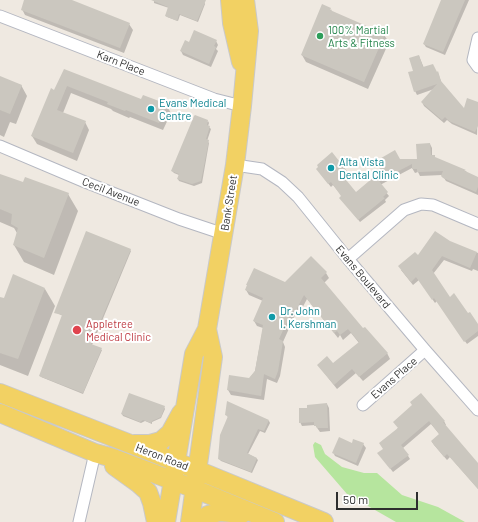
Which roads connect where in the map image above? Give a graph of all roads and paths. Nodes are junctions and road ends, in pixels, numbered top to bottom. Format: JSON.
{"nodes":[{"id":1,"x":230,"y":0,"type":"edge"},
{"id":2,"x":245,"y":0,"type":"edge"},
{"id":3,"x":0,"y":16,"type":"edge"},
{"id":4,"x":478,"y":38,"type":"edge"},
{"id":5,"x":478,"y":67,"type":"edge"},
{"id":6,"x":244,"y":75,"type":"junction"},
{"id":7,"x":242,"y":106,"type":"junction"},
{"id":8,"x":0,"y":146,"type":"edge"},
{"id":9,"x":235,"y":165,"type":"junction"},
{"id":10,"x":478,"y":224,"type":"edge"},
{"id":11,"x":224,"y":234,"type":"junction"},
{"id":12,"x":348,"y":259,"type":"junction"},
{"id":13,"x":207,"y":329,"type":"junction"},
{"id":14,"x":425,"y":350,"type":"junction"},
{"id":15,"x":0,"y":393,"type":"edge"},
{"id":16,"x":363,"y":405,"type":"dead end"},
{"id":17,"x":186,"y":406,"type":"junction"},
{"id":18,"x":478,"y":410,"type":"edge"},
{"id":19,"x":0,"y":413,"type":"edge"},
{"id":20,"x":127,"y":443,"type":"junction"},
{"id":21,"x":95,"y":453,"type":"junction"},
{"id":22,"x":176,"y":463,"type":"junction"},
{"id":23,"x":197,"y":470,"type":"junction"},
{"id":24,"x":172,"y":481,"type":"junction"},
{"id":25,"x":195,"y":489,"type":"junction"},
{"id":26,"x":272,"y":521,"type":"edge"},
{"id":27,"x":79,"y":522,"type":"edge"},
{"id":28,"x":156,"y":522,"type":"edge"},
{"id":29,"x":166,"y":522,"type":"edge"},
{"id":30,"x":190,"y":522,"type":"edge"},
{"id":31,"x":197,"y":522,"type":"edge"},
{"id":32,"x":324,"y":522,"type":"edge"}],
"edges":[{"from":1,"to":6,"type":"main road","name":"Bank Street"},
{"from":2,"to":6,"type":"main road","name":"Bank Street"},
{"from":3,"to":7,"type":"street","name":"Karn Place"},
{"from":4,"to":5,"type":"street"},
{"from":6,"to":7,"type":"main road","name":"Bank Street"},
{"from":7,"to":9,"type":"main road","name":"Bank Street"},
{"from":8,"to":11,"type":"street","name":"Cecil Avenue"},
{"from":9,"to":11,"type":"main road","name":"Bank Street"},
{"from":9,"to":12,"type":"street","name":"Evans Boulevard"},
{"from":10,"to":12,"type":"street"},
{"from":11,"to":13,"type":"main road","name":"Bank Street"},
{"from":12,"to":14,"type":"street","name":"Evans Boulevard"},
{"from":13,"to":17,"type":"main road","name":"Bank Street"},
{"from":13,"to":23,"type":"main road","name":"Bank Street"},
{"from":14,"to":16,"type":"street","name":"Evans Place"},
{"from":14,"to":18,"type":"street","name":"Evans Boulevard"},
{"from":15,"to":20,"type":"main road","name":"Heron Road"},
{"from":17,"to":20,"type":"main road"},
{"from":17,"to":22,"type":"main road","name":"Bank Street"},
{"from":19,"to":21,"type":"main road","name":"Heron Road"},
{"from":20,"to":22,"type":"main road","name":"Heron Road"},
{"from":21,"to":24,"type":"main road","name":"Heron Road"},
{"from":21,"to":27,"type":"street"},
{"from":21,"to":28,"type":"main road"},
{"from":22,"to":23,"type":"main road","name":"Heron Road"},
{"from":22,"to":24,"type":"main road","name":"Bank Street"},
{"from":23,"to":25,"type":"main road","name":"Bank Street"},
{"from":23,"to":32,"type":"main road","name":"Heron Road"},
{"from":24,"to":25,"type":"main road","name":"Heron Road"},
{"from":24,"to":29,"type":"main road","name":"Bank Street"},
{"from":25,"to":26,"type":"main road","name":"Heron Road"},
{"from":25,"to":30,"type":"main road","name":"Bank Street"},
{"from":26,"to":31,"type":"main road"}]}
